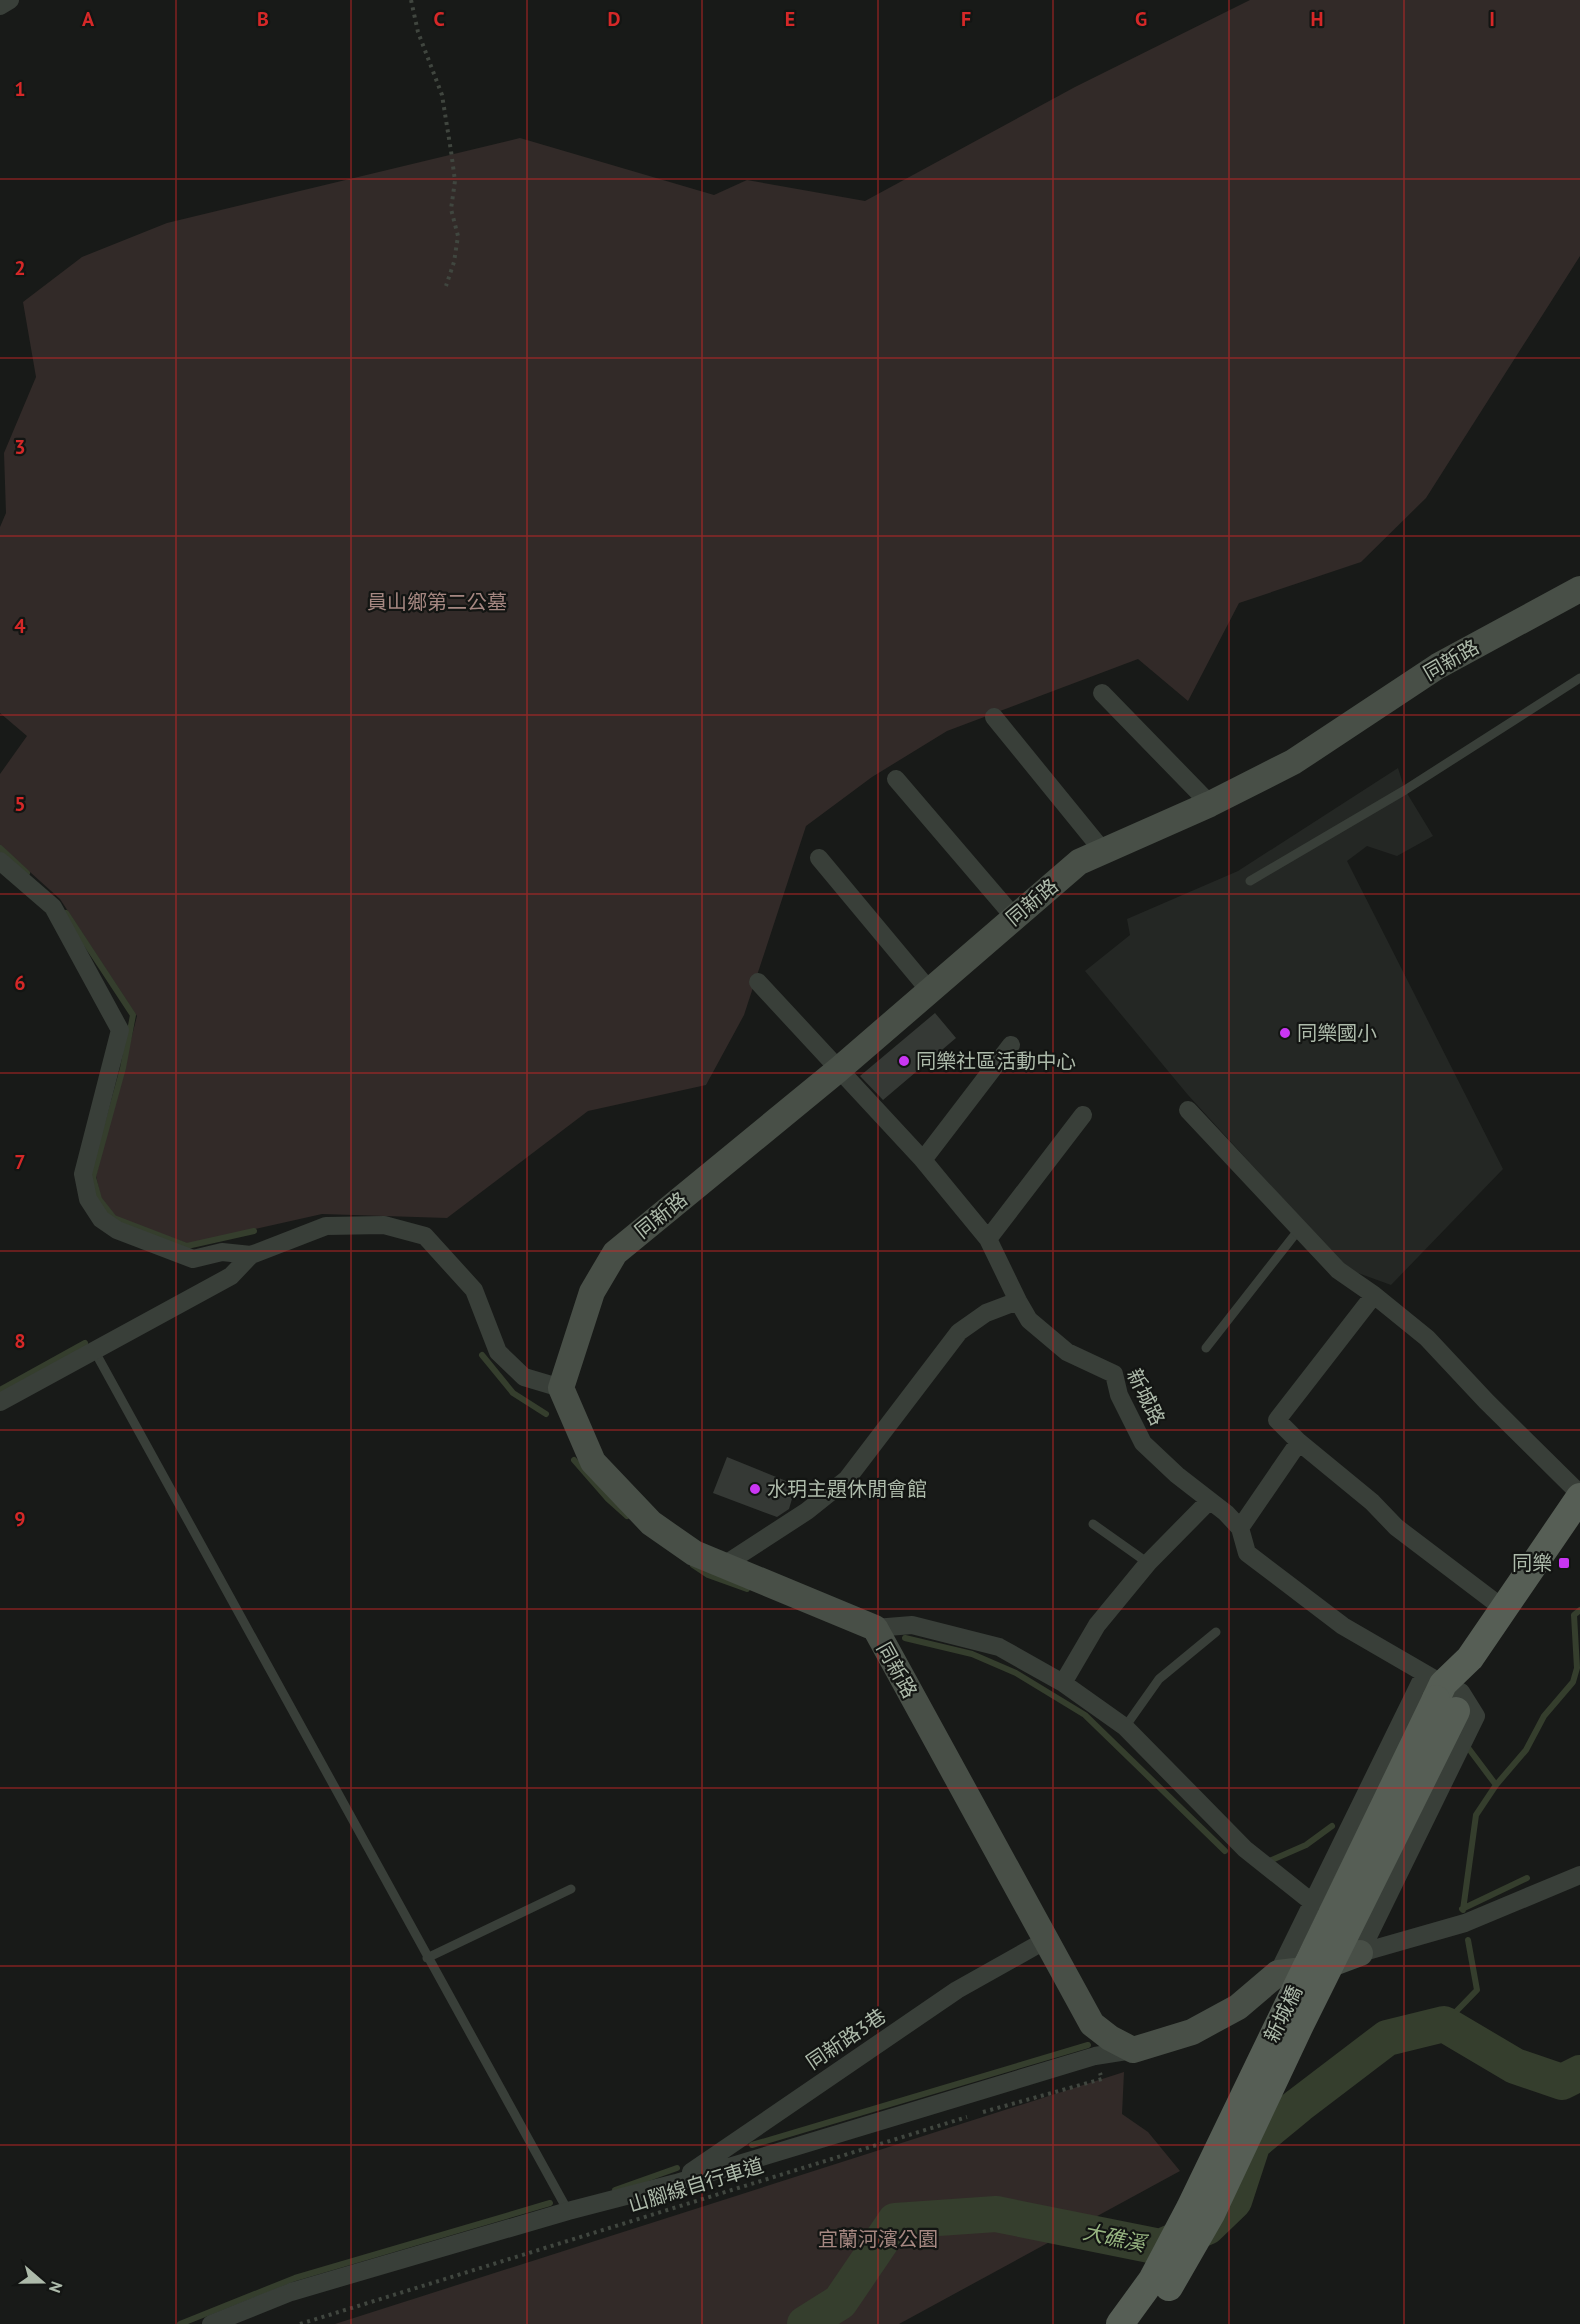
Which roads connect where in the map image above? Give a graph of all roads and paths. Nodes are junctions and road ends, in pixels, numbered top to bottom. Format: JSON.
{"nodes":[{"id":1,"x":10,"y":0,"type":"edge"},
{"id":2,"x":411,"y":0,"type":"edge"},
{"id":3,"x":0,"y":6,"type":"edge"},
{"id":4,"x":446,"y":286,"type":"dead end"},
{"id":5,"x":1580,"y":589,"type":"edge"},
{"id":6,"x":1580,"y":678,"type":"edge"},
{"id":7,"x":1102,"y":693,"type":"dead end"},
{"id":8,"x":993,"y":717,"type":"dead end"},
{"id":9,"x":896,"y":779,"type":"dead end"},
{"id":10,"x":1210,"y":804,"type":"junction"},
{"id":11,"x":1103,"y":851,"type":"junction"},
{"id":12,"x":819,"y":858,"type":"dead end"},
{"id":13,"x":0,"y":861,"type":"edge"},
{"id":14,"x":1250,"y":881,"type":"dead end"},
{"id":15,"x":1014,"y":917,"type":"junction"},
{"id":16,"x":758,"y":982,"type":"dead end"},
{"id":17,"x":929,"y":990,"type":"junction"},
{"id":18,"x":1011,"y":1045,"type":"dead end"},
{"id":19,"x":838,"y":1070,"type":"junction"},
{"id":20,"x":1188,"y":1110,"type":"dead end"},
{"id":21,"x":1083,"y":1114,"type":"dead end"},
{"id":22,"x":923,"y":1160,"type":"junction"},
{"id":23,"x":1300,"y":1228,"type":"junction"},
{"id":24,"x":988,"y":1239,"type":"junction"},
{"id":25,"x":251,"y":1255,"type":"junction"},
{"id":26,"x":1374,"y":1294,"type":"junction"},
{"id":27,"x":1018,"y":1301,"type":"junction"},
{"id":28,"x":1206,"y":1348,"type":"dead end"},
{"id":29,"x":94,"y":1350,"type":"junction"},
{"id":30,"x":561,"y":1388,"type":"junction"},
{"id":31,"x":0,"y":1401,"type":"edge"},
{"id":32,"x":1299,"y":1442,"type":"junction"},
{"id":33,"x":1580,"y":1496,"type":"edge"},
{"id":34,"x":1209,"y":1501,"type":"junction"},
{"id":35,"x":1093,"y":1524,"type":"dead end"},
{"id":36,"x":1240,"y":1527,"type":"junction"},
{"id":37,"x":1148,"y":1563,"type":"junction"},
{"id":38,"x":724,"y":1565,"type":"junction"},
{"id":39,"x":1503,"y":1609,"type":"junction"},
{"id":40,"x":875,"y":1628,"type":"junction"},
{"id":41,"x":1216,"y":1632,"type":"dead end"},
{"id":42,"x":1063,"y":1683,"type":"junction"},
{"id":43,"x":1449,"y":1697,"type":"junction"},
{"id":44,"x":1125,"y":1727,"type":"junction"},
{"id":45,"x":1580,"y":1875,"type":"edge"},
{"id":46,"x":571,"y":1889,"type":"dead end"},
{"id":47,"x":1312,"y":1903,"type":"junction"},
{"id":48,"x":1046,"y":1940,"type":"junction"},
{"id":49,"x":1360,"y":1953,"type":"junction"},
{"id":50,"x":428,"y":1958,"type":"junction"},
{"id":51,"x":1278,"y":1973,"type":"junction"},
{"id":52,"x":1133,"y":2050,"type":"junction"},
{"id":53,"x":1102,"y":2079,"type":"dead end"},
{"id":54,"x":980,"y":2112,"type":"dead end"},
{"id":55,"x":969,"y":2116,"type":"dead end"},
{"id":56,"x":676,"y":2183,"type":"junction"},
{"id":57,"x":568,"y":2211,"type":"junction"},
{"id":58,"x":211,"y":2324,"type":"edge"},
{"id":59,"x":300,"y":2324,"type":"edge"},
{"id":60,"x":1120,"y":2324,"type":"edge"},
{"id":61,"x":1144,"y":2324,"type":"edge"}],
"edges":[{"from":1,"to":3,"type":"street"},
{"from":2,"to":4,"type":"path"},
{"from":5,"to":10,"type":"street","name":"同新路"},
{"from":6,"to":14,"type":"lane"},
{"from":7,"to":10,"type":"street"},
{"from":8,"to":11,"type":"street"},
{"from":9,"to":15,"type":"street"},
{"from":10,"to":11,"type":"street","name":"同新路"},
{"from":11,"to":15,"type":"street","name":"同新路"},
{"from":12,"to":17,"type":"street"},
{"from":13,"to":25,"type":"street"},
{"from":15,"to":17,"type":"street","name":"同新路"},
{"from":16,"to":19,"type":"street","name":"新城路"},
{"from":17,"to":19,"type":"street","name":"同新路"},
{"from":18,"to":22,"type":"street"},
{"from":19,"to":22,"type":"street","name":"新城路"},
{"from":19,"to":30,"type":"street","name":"同新路"},
{"from":20,"to":23,"type":"street"},
{"from":21,"to":24,"type":"street"},
{"from":22,"to":24,"type":"street","name":"新城路"},
{"from":23,"to":26,"type":"street"},
{"from":23,"to":28,"type":"lane"},
{"from":24,"to":27,"type":"street","name":"新城路"},
{"from":25,"to":29,"type":"street"},
{"from":25,"to":30,"type":"street"},
{"from":26,"to":32,"type":"street"},
{"from":26,"to":33,"type":"street"},
{"from":27,"to":34,"type":"street","name":"新城路"},
{"from":27,"to":38,"type":"street"},
{"from":29,"to":31,"type":"street"},
{"from":29,"to":50,"type":"lane"},
{"from":30,"to":38,"type":"street","name":"同新路"},
{"from":32,"to":36,"type":"street"},
{"from":32,"to":39,"type":"street"},
{"from":33,"to":39,"type":"main road"},
{"from":34,"to":36,"type":"street","name":"新城路"},
{"from":34,"to":37,"type":"street"},
{"from":35,"to":37,"type":"lane"},
{"from":36,"to":43,"type":"street","name":"新城路"},
{"from":37,"to":42,"type":"street"},
{"from":38,"to":40,"type":"street","name":"同新路"},
{"from":39,"to":43,"type":"main road"},
{"from":40,"to":42,"type":"street"},
{"from":40,"to":48,"type":"street","name":"同新路"},
{"from":41,"to":44,"type":"lane"},
{"from":42,"to":44,"type":"street"},
{"from":43,"to":47,"type":"street"},
{"from":43,"to":49,"type":"street"},
{"from":43,"to":60,"type":"main road","name":"新城橋","bridge":true},
{"from":43,"to":61,"type":"main road","name":"新城橋","bridge":true},
{"from":44,"to":47,"type":"street"},
{"from":45,"to":49,"type":"street"},
{"from":46,"to":50,"type":"lane"},
{"from":47,"to":51,"type":"street"},
{"from":48,"to":52,"type":"street","name":"同新路"},
{"from":48,"to":56,"type":"street","name":"同新路3巷"},
{"from":49,"to":51,"type":"street"},
{"from":50,"to":57,"type":"lane"},
{"from":51,"to":52,"type":"street"},
{"from":52,"to":56,"type":"street"},
{"from":53,"to":54,"type":"path"},
{"from":55,"to":59,"type":"path","name":"山腳線自行車道"},
{"from":56,"to":57,"type":"street"},
{"from":57,"to":58,"type":"street"}]}
